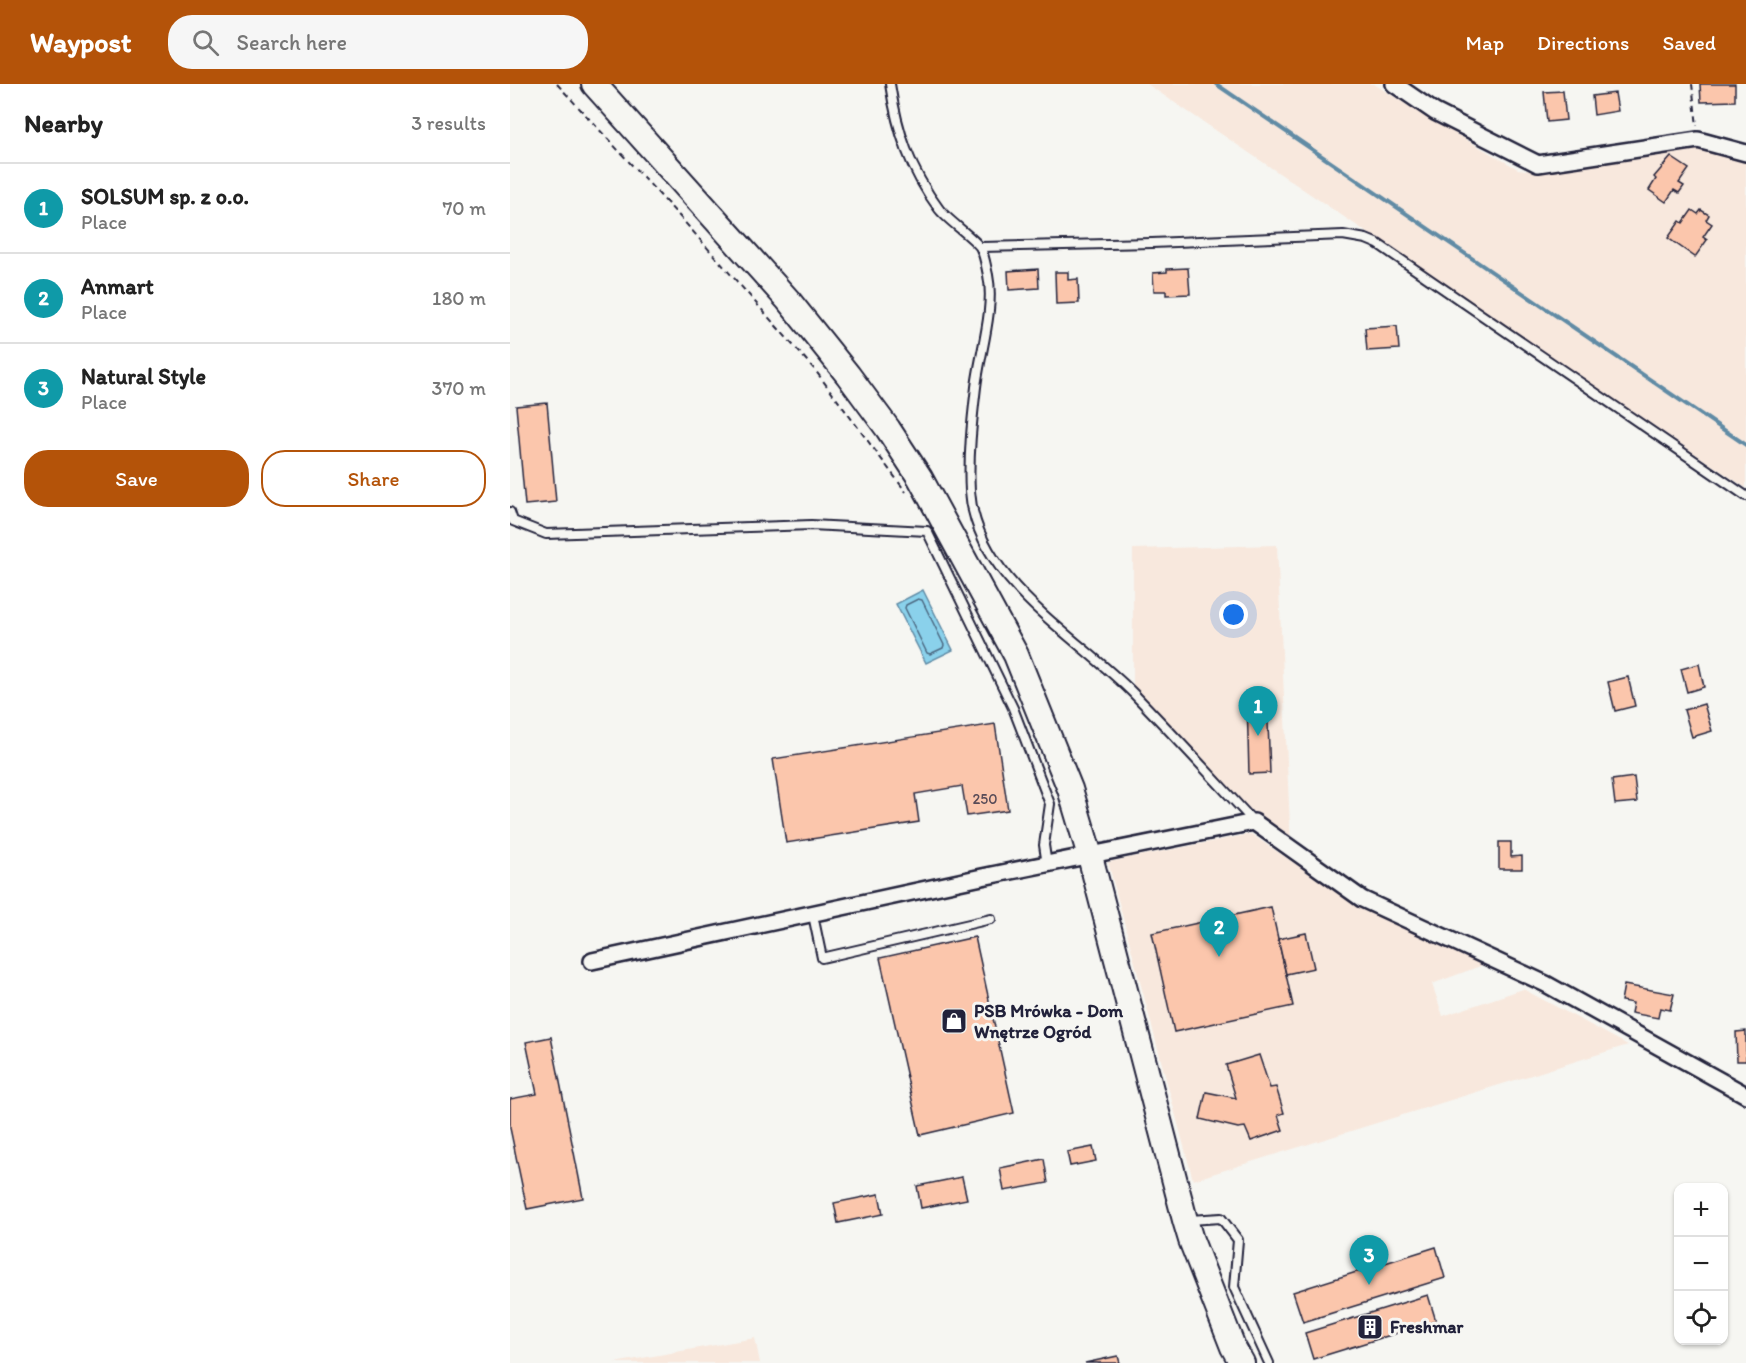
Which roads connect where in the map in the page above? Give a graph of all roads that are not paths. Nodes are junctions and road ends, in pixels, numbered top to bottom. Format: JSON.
{"nodes":[{"id":1,"x":594,"y":84,"type":"edge"},
{"id":2,"x":890,"y":84,"type":"edge"},
{"id":3,"x":1394,"y":84,"type":"edge"},
{"id":4,"x":1746,"y":153,"type":"edge"},
{"id":5,"x":981,"y":247,"type":"junction"},
{"id":6,"x":1746,"y":496,"type":"edge"},
{"id":7,"x":510,"y":512,"type":"edge"},
{"id":8,"x":1254,"y":822,"type":"junction"},
{"id":9,"x":1090,"y":856,"type":"junction"},
{"id":10,"x":1047,"y":865,"type":"junction"},
{"id":11,"x":813,"y":915,"type":"junction"},
{"id":12,"x":991,"y":919,"type":"dead end"},
{"id":13,"x":592,"y":961,"type":"dead end"},
{"id":14,"x":1746,"y":1095,"type":"edge"},
{"id":15,"x":1185,"y":1220,"type":"junction"},
{"id":16,"x":1242,"y":1363,"type":"edge"},
{"id":17,"x":1269,"y":1363,"type":"edge"}],
"edges":[{"from":1,"to":9,"type":"main road"},
{"from":2,"to":5,"type":"lane"},
{"from":3,"to":4,"type":"street"},
{"from":5,"to":6,"type":"lane"},
{"from":5,"to":8,"type":"lane"},
{"from":7,"to":10,"type":"lane"},
{"from":8,"to":9,"type":"street"},
{"from":8,"to":14,"type":"street"},
{"from":9,"to":10,"type":"street"},
{"from":9,"to":15,"type":"main road"},
{"from":10,"to":11,"type":"street"},
{"from":11,"to":12,"type":"lane"},
{"from":11,"to":13,"type":"street"},
{"from":15,"to":16,"type":"main road"},
{"from":15,"to":17,"type":"lane"}]}
